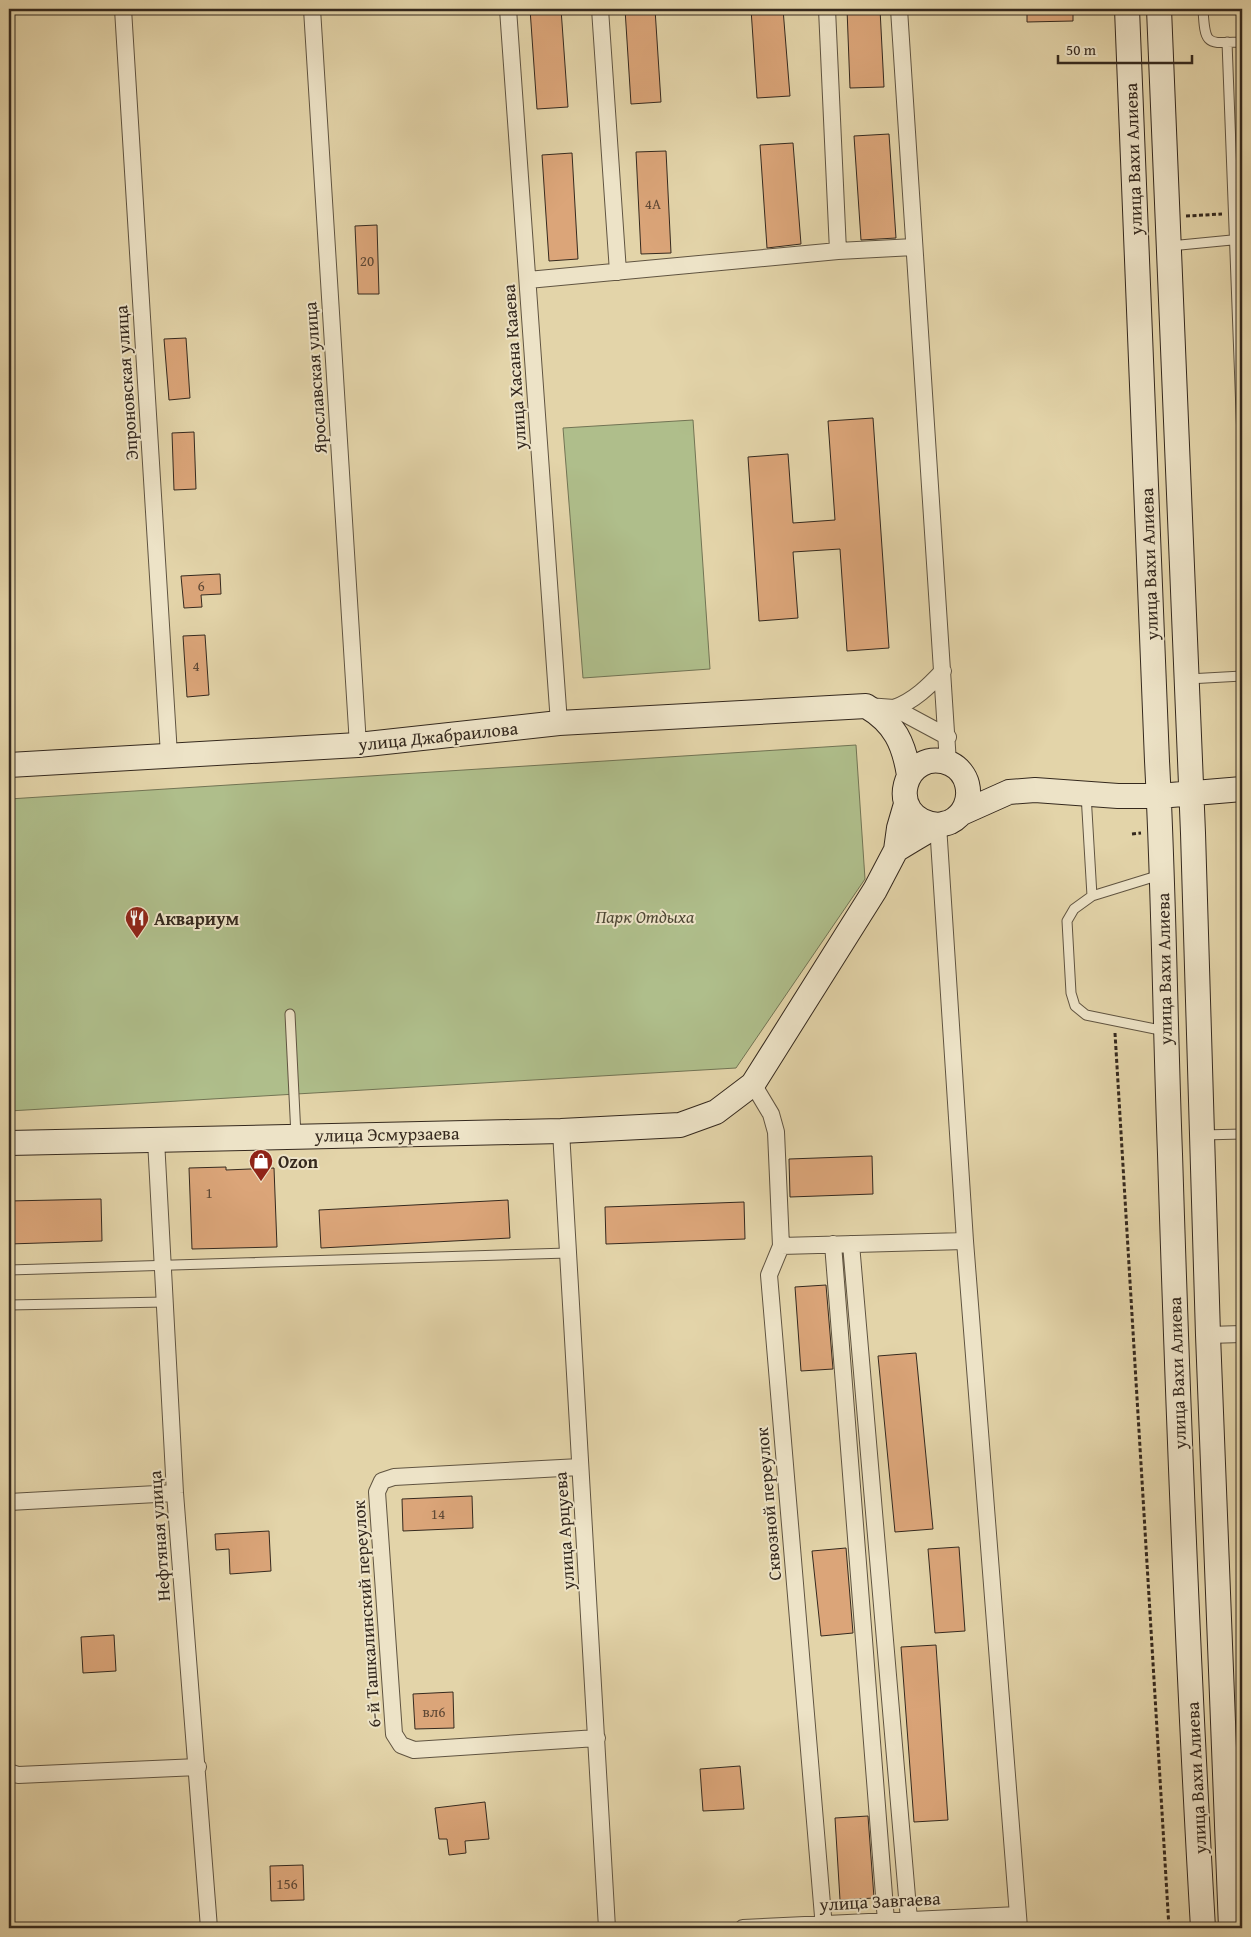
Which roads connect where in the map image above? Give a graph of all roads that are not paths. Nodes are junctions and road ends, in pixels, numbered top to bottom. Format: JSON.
{"nodes":[{"id":1,"x":123,"y":9,"type":"edge"},
{"id":2,"x":312,"y":9,"type":"edge"},
{"id":3,"x":508,"y":9,"type":"edge"},
{"id":4,"x":600,"y":9,"type":"edge"},
{"id":5,"x":827,"y":9,"type":"edge"},
{"id":6,"x":899,"y":9,"type":"edge"},
{"id":7,"x":1127,"y":9,"type":"edge"},
{"id":8,"x":1158,"y":9,"type":"edge"},
{"id":9,"x":1203,"y":9,"type":"edge"},
{"id":10,"x":1228,"y":42,"type":"junction"},
{"id":11,"x":1242,"y":42,"type":"edge"},
{"id":12,"x":1238,"y":240,"type":"edge"},
{"id":13,"x":1168,"y":246,"type":"junction"},
{"id":14,"x":914,"y":247,"type":"junction"},
{"id":15,"x":838,"y":251,"type":"junction"},
{"id":16,"x":618,"y":272,"type":"junction"},
{"id":17,"x":528,"y":280,"type":"junction"},
{"id":18,"x":1241,"y":376,"type":"edge"},
{"id":19,"x":1242,"y":438,"type":"edge"},
{"id":20,"x":943,"y":670,"type":"junction"},
{"id":21,"x":1242,"y":676,"type":"edge"},
{"id":22,"x":1186,"y":679,"type":"junction"},
{"id":23,"x":866,"y":706,"type":"junction"},
{"id":24,"x":894,"y":708,"type":"junction"},
{"id":25,"x":559,"y":723,"type":"junction"},
{"id":26,"x":948,"y":737,"type":"junction"},
{"id":27,"x":358,"y":745,"type":"junction"},
{"id":28,"x":169,"y":755,"type":"junction"},
{"id":29,"x":9,"y":765,"type":"edge"},
{"id":30,"x":955,"y":768,"type":"junction"},
{"id":31,"x":909,"y":775,"type":"junction"},
{"id":32,"x":1242,"y":789,"type":"edge"},
{"id":33,"x":1009,"y":792,"type":"junction"},
{"id":34,"x":1190,"y":793,"type":"junction"},
{"id":35,"x":1086,"y":794,"type":"junction"},
{"id":36,"x":1159,"y":796,"type":"junction"},
{"id":37,"x":906,"y":804,"type":"junction"},
{"id":38,"x":962,"y":813,"type":"junction"},
{"id":39,"x":938,"y":825,"type":"junction"},
{"id":40,"x":896,"y":850,"type":"junction"},
{"id":41,"x":1162,"y":874,"type":"junction"},
{"id":42,"x":1092,"y":896,"type":"junction"},
{"id":43,"x":290,"y":1014,"type":"dead end"},
{"id":44,"x":1166,"y":1032,"type":"junction"},
{"id":45,"x":753,"y":1084,"type":"junction"},
{"id":46,"x":561,"y":1131,"type":"junction"},
{"id":47,"x":1242,"y":1134,"type":"edge"},
{"id":48,"x":1202,"y":1135,"type":"junction"},
{"id":49,"x":296,"y":1136,"type":"junction"},
{"id":50,"x":156,"y":1140,"type":"junction"},
{"id":51,"x":9,"y":1144,"type":"edge"},
{"id":52,"x":965,"y":1241,"type":"junction"},
{"id":53,"x":833,"y":1244,"type":"junction"},
{"id":54,"x":851,"y":1244,"type":"junction"},
{"id":55,"x":781,"y":1246,"type":"junction"},
{"id":56,"x":568,"y":1253,"type":"junction"},
{"id":57,"x":163,"y":1267,"type":"junction"},
{"id":58,"x":9,"y":1270,"type":"edge"},
{"id":59,"x":165,"y":1302,"type":"junction"},
{"id":60,"x":9,"y":1304,"type":"edge"},
{"id":61,"x":1242,"y":1334,"type":"edge"},
{"id":62,"x":1208,"y":1335,"type":"junction"},
{"id":63,"x":580,"y":1467,"type":"junction"},
{"id":64,"x":175,"y":1493,"type":"junction"},
{"id":65,"x":9,"y":1502,"type":"edge"},
{"id":66,"x":597,"y":1738,"type":"junction"},
{"id":67,"x":198,"y":1767,"type":"junction"},
{"id":68,"x":9,"y":1772,"type":"edge"},
{"id":69,"x":1234,"y":1791,"type":"edge"},
{"id":70,"x":1236,"y":1894,"type":"edge"},
{"id":71,"x":909,"y":1920,"type":"junction"},
{"id":72,"x":886,"y":1921,"type":"junction"},
{"id":73,"x":1018,"y":1922,"type":"edge"},
{"id":74,"x":948,"y":1923,"type":"edge"},
{"id":75,"x":824,"y":1926,"type":"edge"},
{"id":76,"x":209,"y":1928,"type":"edge"},
{"id":77,"x":608,"y":1928,"type":"edge"},
{"id":78,"x":743,"y":1928,"type":"edge"},
{"id":79,"x":1203,"y":1928,"type":"edge"},
{"id":80,"x":1231,"y":1928,"type":"edge"}],
"edges":[{"from":1,"to":28,"type":"street","name":"Эпроновская улица"},
{"from":2,"to":27,"type":"street","name":"Ярославская улица"},
{"from":3,"to":17,"type":"street","name":"улица Хасана Кааева"},
{"from":4,"to":16,"type":"street"},
{"from":5,"to":15,"type":"street"},
{"from":6,"to":14,"type":"street"},
{"from":7,"to":36,"type":"main road","name":"улица Вахи Алиева"},
{"from":8,"to":13,"type":"main road","name":"улица Вахи Алиева"},
{"from":9,"to":10,"type":"lane"},
{"from":10,"to":11,"type":"lane"},
{"from":10,"to":12,"type":"lane"},
{"from":12,"to":13,"type":"lane"},
{"from":12,"to":18,"type":"lane"},
{"from":13,"to":22,"type":"main road","name":"улица Вахи Алиева"},
{"from":14,"to":15,"type":"street"},
{"from":14,"to":20,"type":"street"},
{"from":15,"to":16,"type":"street"},
{"from":16,"to":17,"type":"street"},
{"from":17,"to":25,"type":"street","name":"улица Хасана Кааева"},
{"from":18,"to":19,"type":"lane"},
{"from":20,"to":24,"type":"street"},
{"from":20,"to":26,"type":"street"},
{"from":21,"to":22,"type":"lane"},
{"from":22,"to":34,"type":"main road","name":"улица Вахи Алиева"},
{"from":23,"to":24,"type":"street","name":"улица Джабраилова"},
{"from":23,"to":25,"type":"main road","name":"улица Джабраилова"},
{"from":23,"to":31,"type":"main road"},
{"from":24,"to":26,"type":"street","name":"улица Джабраилова"},
{"from":25,"to":27,"type":"main road","name":"улица Джабраилова"},
{"from":26,"to":30,"type":"street"},
{"from":27,"to":28,"type":"main road","name":"улица Джабраилова"},
{"from":28,"to":29,"type":"main road","name":"улица Джабраилова"},
{"from":30,"to":31,"type":"main road"},
{"from":30,"to":33,"type":"main road"},
{"from":30,"to":38,"type":"main road"},
{"from":31,"to":37,"type":"main road"},
{"from":32,"to":34,"type":"main road"},
{"from":33,"to":35,"type":"main road"},
{"from":33,"to":38,"type":"main road"},
{"from":34,"to":36,"type":"main road"},
{"from":34,"to":48,"type":"main road","name":"улица Вахи Алиева"},
{"from":35,"to":36,"type":"main road"},
{"from":35,"to":42,"type":"lane"},
{"from":36,"to":41,"type":"main road","name":"улица Вахи Алиева"},
{"from":37,"to":39,"type":"main road"},
{"from":37,"to":40,"type":"main road"},
{"from":38,"to":39,"type":"main road"},
{"from":39,"to":40,"type":"main road"},
{"from":39,"to":52,"type":"street"},
{"from":40,"to":45,"type":"main road"},
{"from":41,"to":42,"type":"lane"},
{"from":41,"to":44,"type":"main road","name":"улица Вахи Алиева"},
{"from":42,"to":44,"type":"lane"},
{"from":43,"to":49,"type":"lane"},
{"from":44,"to":79,"type":"main road","name":"улица Вахи Алиева"},
{"from":45,"to":46,"type":"main road","name":"улица Эсмурзаева"},
{"from":45,"to":55,"type":"street","name":"Сквозной переулок"},
{"from":46,"to":49,"type":"main road","name":"улица Эсмурзаева"},
{"from":46,"to":56,"type":"street","name":"улица Арцуева"},
{"from":47,"to":48,"type":"lane"},
{"from":48,"to":62,"type":"main road","name":"улица Вахи Алиева"},
{"from":49,"to":50,"type":"main road","name":"улица Эсмурзаева"},
{"from":50,"to":51,"type":"main road","name":"улица Эсмурзаева"},
{"from":50,"to":57,"type":"street","name":"Нефтяная улица"},
{"from":52,"to":54,"type":"street"},
{"from":52,"to":73,"type":"street"},
{"from":53,"to":54,"type":"street"},
{"from":53,"to":55,"type":"street"},
{"from":53,"to":72,"type":"street"},
{"from":54,"to":71,"type":"street"},
{"from":55,"to":75,"type":"street","name":"Сквозной переулок"},
{"from":56,"to":57,"type":"lane"},
{"from":56,"to":63,"type":"street","name":"улица Арцуева"},
{"from":57,"to":58,"type":"lane"},
{"from":57,"to":59,"type":"street","name":"Нефтяная улица"},
{"from":59,"to":60,"type":"lane"},
{"from":59,"to":64,"type":"street","name":"Нефтяная улица"},
{"from":61,"to":62,"type":"street"},
{"from":62,"to":69,"type":"main road","name":"улица Вахи Алиева"},
{"from":63,"to":66,"type":"street","name":"улица Арцуева"},
{"from":63,"to":66,"type":"street","name":"6-й Ташкалинский переулок"},
{"from":64,"to":65,"type":"street"},
{"from":64,"to":67,"type":"street","name":"Нефтяная улица"},
{"from":66,"to":77,"type":"street","name":"улица Арцуева"},
{"from":67,"to":68,"type":"street"},
{"from":67,"to":76,"type":"street","name":"Нефтяная улица"},
{"from":69,"to":70,"type":"main road","name":"улица Вахи Алиева"},
{"from":70,"to":80,"type":"main road","name":"улица Вахи Алиева"},
{"from":71,"to":72,"type":"street","name":"улица Завгаева"},
{"from":71,"to":74,"type":"street","name":"улица Завгаева"},
{"from":72,"to":75,"type":"street","name":"улица Завгаева"},
{"from":73,"to":74,"type":"street","name":"улица Завгаева"},
{"from":75,"to":78,"type":"street","name":"улица Завгаева"}]}
